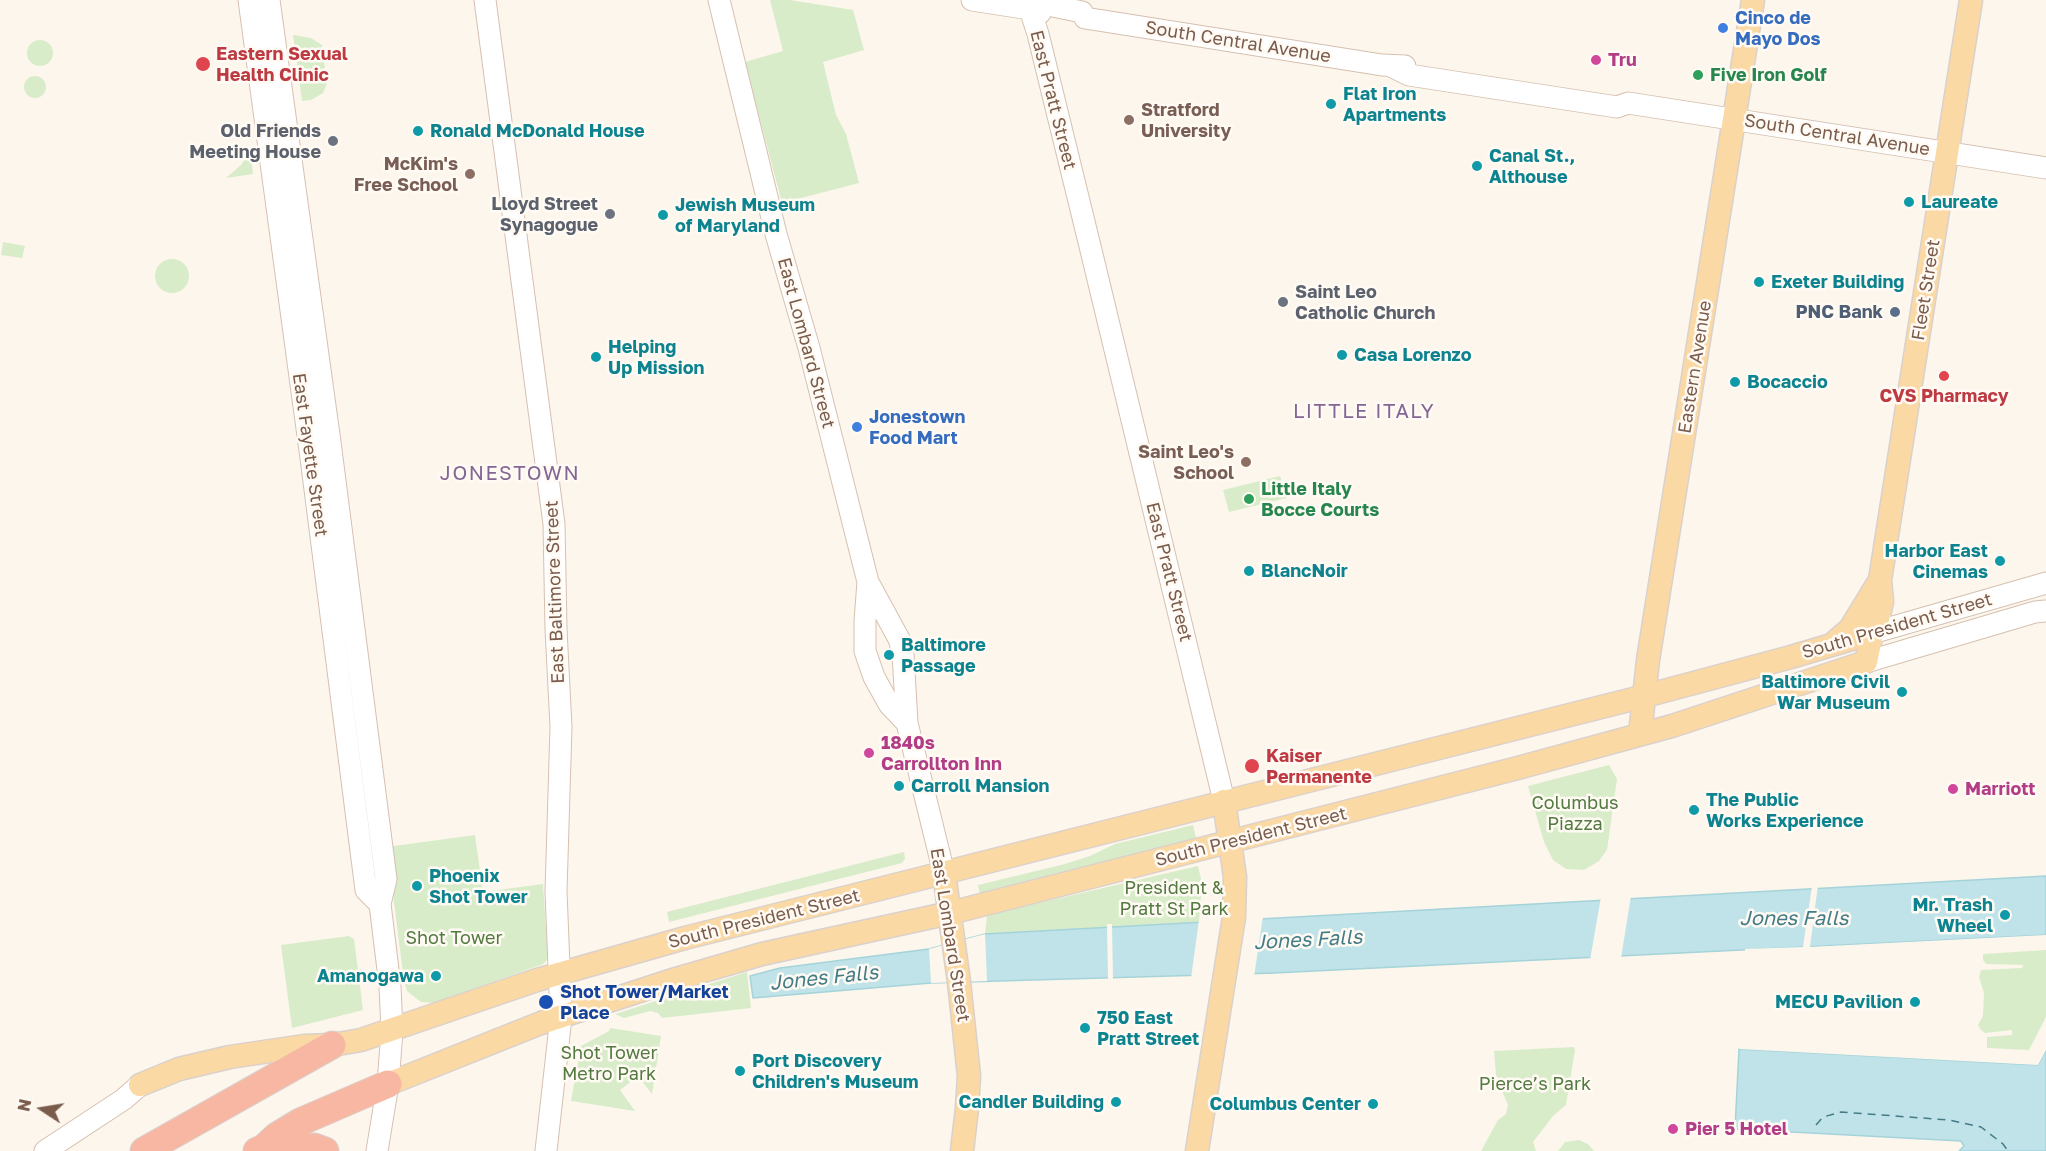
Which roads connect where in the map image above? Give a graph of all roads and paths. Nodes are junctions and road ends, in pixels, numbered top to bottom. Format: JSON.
{"nodes":[{"id":1,"x":249,"y":0,"type":"edge"},
{"id":2,"x":269,"y":0,"type":"edge"},
{"id":3,"x":485,"y":0,"type":"edge"},
{"id":4,"x":718,"y":0,"type":"edge"},
{"id":5,"x":972,"y":0,"type":"edge"},
{"id":6,"x":1753,"y":0,"type":"edge"},
{"id":7,"x":1971,"y":0,"type":"edge"},
{"id":8,"x":1029,"y":5,"type":"edge"},
{"id":9,"x":1735,"y":119,"type":"junction"},
{"id":10,"x":1947,"y":152,"type":"junction"},
{"id":11,"x":2046,"y":168,"type":"edge"},
{"id":12,"x":321,"y":457,"type":"junction"},
{"id":13,"x":1880,"y":580,"type":"junction"},
{"id":14,"x":868,"y":582,"type":"junction"},
{"id":15,"x":2046,"y":583,"type":"edge"},
{"id":16,"x":2046,"y":611,"type":"edge"},
{"id":17,"x":1872,"y":633,"type":"junction"},
{"id":18,"x":1830,"y":644,"type":"junction"},
{"id":19,"x":1866,"y":662,"type":"junction"},
{"id":20,"x":1645,"y":696,"type":"junction"},
{"id":21,"x":907,"y":723,"type":"junction"},
{"id":22,"x":1640,"y":734,"type":"junction"},
{"id":23,"x":1224,"y":801,"type":"junction"},
{"id":24,"x":1231,"y":843,"type":"junction"},
{"id":25,"x":944,"y":873,"type":"junction"},
{"id":26,"x":950,"y":913,"type":"junction"},
{"id":27,"x":561,"y":973,"type":"junction"},
{"id":28,"x":561,"y":1017,"type":"junction"},
{"id":29,"x":392,"y":1031,"type":"junction"},
{"id":30,"x":332,"y":1046,"type":"junction"},
{"id":31,"x":388,"y":1084,"type":"junction"},
{"id":32,"x":140,"y":1085,"type":"joint"},
{"id":33,"x":261,"y":1150,"type":"edge"},
{"id":34,"x":45,"y":1151,"type":"edge"},
{"id":35,"x":144,"y":1151,"type":"edge"},
{"id":36,"x":325,"y":1151,"type":"edge"},
{"id":37,"x":377,"y":1151,"type":"edge"},
{"id":38,"x":546,"y":1151,"type":"edge"},
{"id":39,"x":962,"y":1151,"type":"edge"},
{"id":40,"x":1197,"y":1151,"type":"edge"}],
"edges":[{"from":1,"to":12,"type":"main road","name":"East Fayette Street"},
{"from":2,"to":12,"type":"main road","name":"East Fayette Street"},
{"from":3,"to":27,"type":"main road","name":"East Baltimore Street"},
{"from":4,"to":14,"type":"main road","name":"East Lombard Street"},
{"from":5,"to":8,"type":"main road","name":"South Central Avenue"},
{"from":6,"to":9,"type":"main road","name":"Eastern Avenue"},
{"from":7,"to":10,"type":"main road","name":"Fleet Street"},
{"from":8,"to":9,"type":"main road","name":"South Central Avenue"},
{"from":8,"to":23,"type":"main road","name":"East Pratt Street"},
{"from":9,"to":10,"type":"main road","name":"South Central Avenue"},
{"from":9,"to":20,"type":"main road","name":"Eastern Avenue"},
{"from":10,"to":11,"type":"main road","name":"South Central Avenue"},
{"from":10,"to":13,"type":"main road","name":"Fleet Street"},
{"from":12,"to":29,"type":"main road","name":"East Fayette Street"},
{"from":13,"to":17,"type":"main road","name":"Fleet Street"},
{"from":13,"to":18,"type":"main road","name":"Fleet Street"},
{"from":14,"to":21,"type":"main road","name":"East Lombard Street"},
{"from":14,"to":21,"type":"main road","name":"East Lombard Street"},
{"from":15,"to":17,"type":"main road","name":"South President Street"},
{"from":16,"to":19,"type":"main road","name":"South President Street"},
{"from":17,"to":18,"type":"main road","name":"South President Street"},
{"from":17,"to":19,"type":"main road","name":"Fleet Street"},
{"from":18,"to":20,"type":"main road","name":"South President Street"},
{"from":19,"to":22,"type":"main road","name":"South President Street"},
{"from":20,"to":22,"type":"main road","name":"Eastern Avenue"},
{"from":20,"to":23,"type":"main road","name":"South President Street"},
{"from":21,"to":25,"type":"main road","name":"East Lombard Street"},
{"from":22,"to":24,"type":"main road","name":"South President Street"},
{"from":23,"to":24,"type":"main road","name":"East Pratt Street"},
{"from":23,"to":25,"type":"main road","name":"South President Street"},
{"from":24,"to":26,"type":"main road","name":"South President Street"},
{"from":24,"to":40,"type":"main road","name":"East Pratt Street"},
{"from":25,"to":26,"type":"main road","name":"East Lombard Street"},
{"from":25,"to":27,"type":"main road","name":"South President Street"},
{"from":26,"to":28,"type":"main road","name":"South President Street"},
{"from":26,"to":39,"type":"main road","name":"East Lombard Street"},
{"from":27,"to":28,"type":"main road","name":"East Baltimore Street"},
{"from":27,"to":29,"type":"main road","name":"South President Street"},
{"from":28,"to":31,"type":"main road","name":"South President Street"},
{"from":28,"to":38,"type":"main road","name":"East Baltimore Street"},
{"from":29,"to":30,"type":"main road","name":"South President Street"},
{"from":29,"to":31,"type":"main road","name":"East Fayette Street"},
{"from":30,"to":32,"type":"main road","name":"South President Street"},
{"from":30,"to":35,"type":"highway"},
{"from":31,"to":33,"type":"highway"},
{"from":31,"to":37,"type":"main road","name":"East Fayette Street"},
{"from":32,"to":34,"type":"main road"},
{"from":33,"to":36,"type":"highway"}]}
